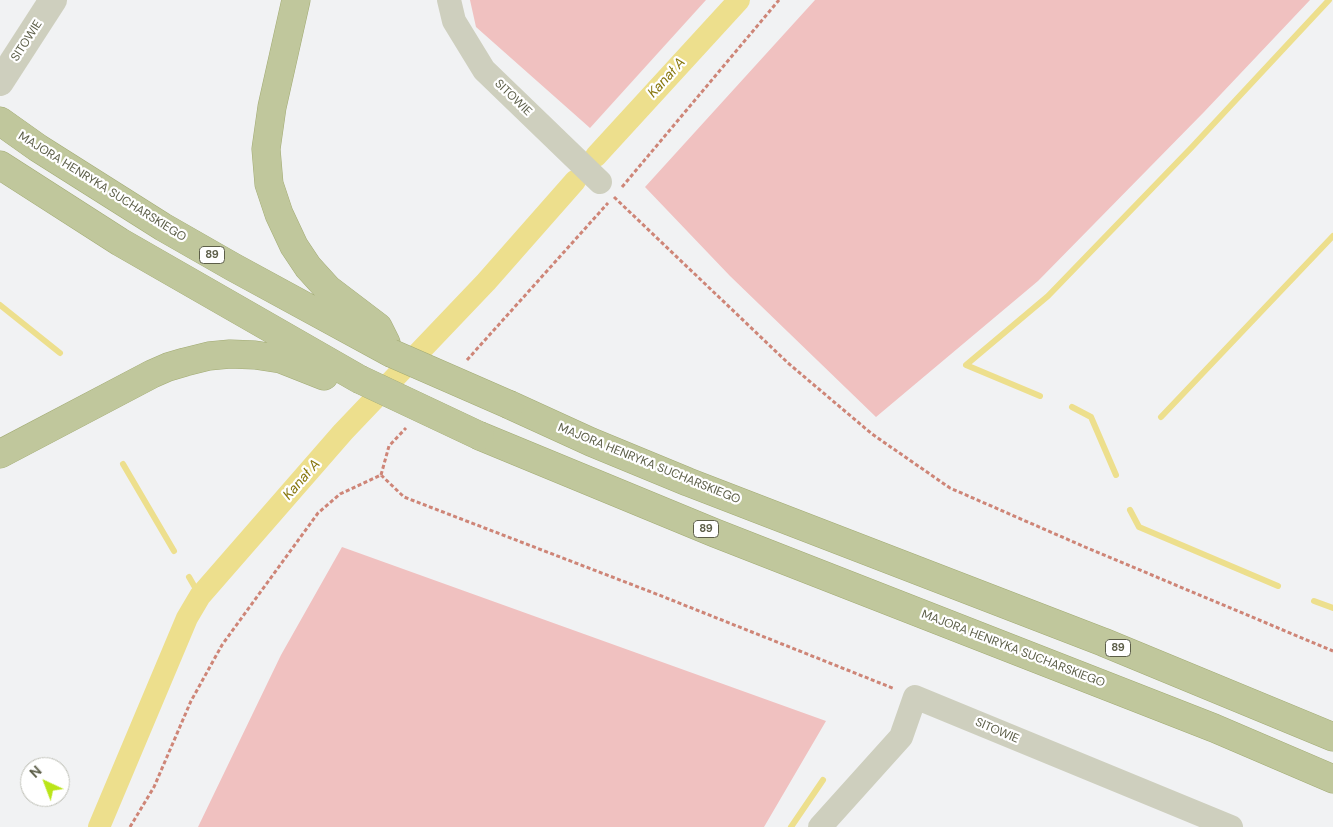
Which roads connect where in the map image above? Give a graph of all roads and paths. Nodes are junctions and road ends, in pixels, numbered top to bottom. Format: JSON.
{"nodes":[{"id":1,"x":54,"y":0,"type":"edge"},
{"id":2,"x":296,"y":0,"type":"edge"},
{"id":3,"x":449,"y":0,"type":"edge"},
{"id":4,"x":779,"y":0,"type":"edge"},
{"id":5,"x":0,"y":82,"type":"edge"},
{"id":6,"x":0,"y":121,"type":"edge"},
{"id":7,"x":8,"y":171,"type":"edge"},
{"id":8,"x":606,"y":189,"type":"junction"},
{"id":9,"x":391,"y":353,"type":"junction"},
{"id":10,"x":462,"y":366,"type":"dead end"},
{"id":11,"x":359,"y":379,"type":"junction"},
{"id":12,"x":409,"y":424,"type":"dead end"},
{"id":13,"x":0,"y":454,"type":"edge"},
{"id":14,"x":381,"y":475,"type":"junction"},
{"id":15,"x":1333,"y":652,"type":"edge"},
{"id":16,"x":916,"y":697,"type":"junction"},
{"id":17,"x":1333,"y":737,"type":"edge"},
{"id":18,"x":1333,"y":779,"type":"edge"},
{"id":19,"x":130,"y":827,"type":"edge"},
{"id":20,"x":820,"y":827,"type":"edge"},
{"id":21,"x":1231,"y":827,"type":"edge"}],
"edges":[{"from":1,"to":5,"type":"street","name":"SITOWIE"},
{"from":2,"to":9,"type":"highway"},
{"from":3,"to":8,"type":"street","name":"SITOWIE"},
{"from":4,"to":8,"type":"path"},
{"from":6,"to":9,"type":"highway","name":"MAJORA HENRYKA SUCHARSKIEGO","number":"89"},
{"from":7,"to":11,"type":"highway","name":"MAJORA HENRYKA SUCHARSKIEGO","number":"89"},
{"from":8,"to":10,"type":"path"},
{"from":8,"to":15,"type":"path"},
{"from":9,"to":17,"type":"highway","name":"MAJORA HENRYKA SUCHARSKIEGO","number":"89","bridge":true},
{"from":11,"to":13,"type":"highway"},
{"from":11,"to":18,"type":"highway","name":"MAJORA HENRYKA SUCHARSKIEGO","number":"89","bridge":true},
{"from":12,"to":14,"type":"path"},
{"from":14,"to":16,"type":"path"},
{"from":14,"to":19,"type":"path"},
{"from":16,"to":20,"type":"street"},
{"from":16,"to":21,"type":"street","name":"SITOWIE"}]}
